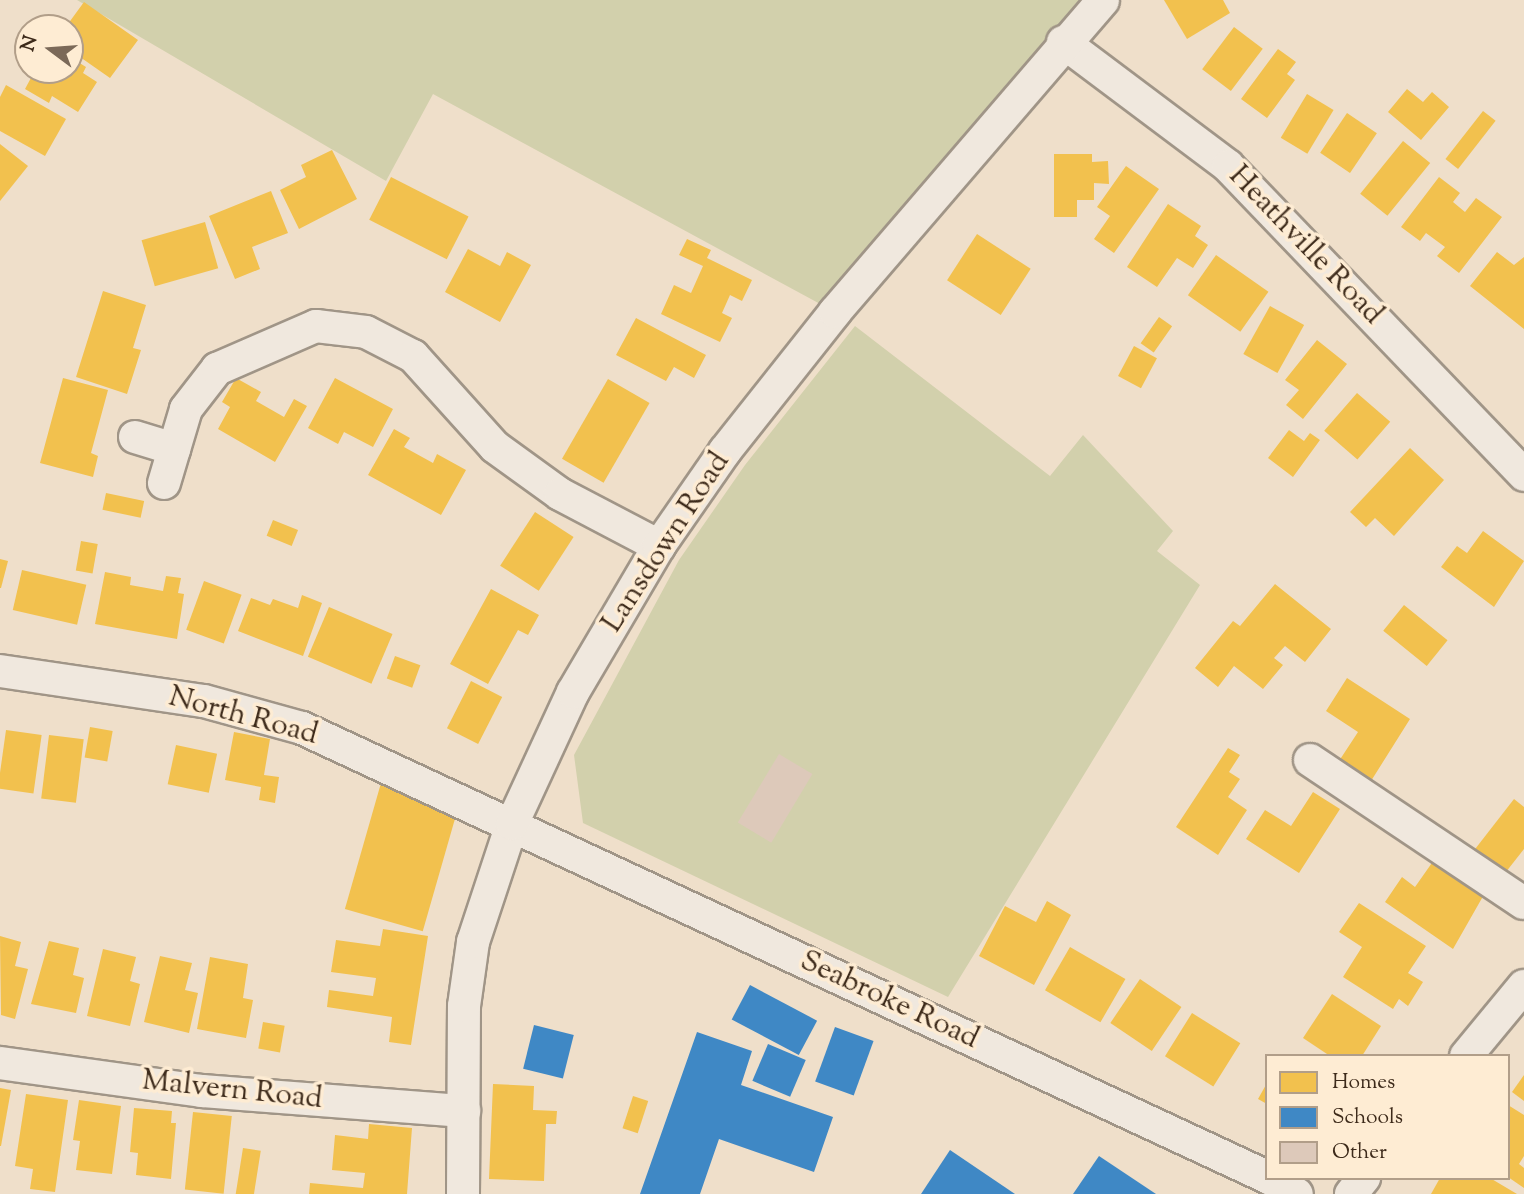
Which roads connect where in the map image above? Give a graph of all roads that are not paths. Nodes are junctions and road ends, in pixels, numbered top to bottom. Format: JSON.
{"nodes":[{"id":1,"x":1104,"y":0,"type":"edge"},
{"id":2,"x":1063,"y":42,"type":"junction"},
{"id":3,"x":135,"y":437,"type":"dead end"},
{"id":4,"x":174,"y":449,"type":"junction"},
{"id":5,"x":1520,"y":459,"type":"edge"},
{"id":6,"x":164,"y":483,"type":"dead end"},
{"id":7,"x":659,"y":546,"type":"junction"},
{"id":8,"x":0,"y":671,"type":"edge"},
{"id":9,"x":1310,"y":761,"type":"dead end"},
{"id":10,"x":512,"y":824,"type":"junction"},
{"id":11,"x":1524,"y":903,"type":"edge"},
{"id":12,"x":1524,"y":986,"type":"edge"},
{"id":13,"x":1468,"y":1054,"type":"edge"},
{"id":14,"x":0,"y":1063,"type":"edge"},
{"id":15,"x":464,"y":1111,"type":"junction"},
{"id":16,"x":1265,"y":1177,"type":"edge"},
{"id":17,"x":1272,"y":1180,"type":"edge"},
{"id":18,"x":1362,"y":1180,"type":"edge"},
{"id":19,"x":463,"y":1194,"type":"edge"},
{"id":20,"x":1297,"y":1194,"type":"edge"},
{"id":21,"x":1351,"y":1194,"type":"edge"}],
"edges":[{"from":1,"to":2,"type":"street","name":"Lansdown Road"},
{"from":2,"to":5,"type":"street","name":"Heathville Road"},
{"from":2,"to":7,"type":"street","name":"Lansdown Road"},
{"from":3,"to":4,"type":"street"},
{"from":4,"to":6,"type":"street"},
{"from":4,"to":7,"type":"street"},
{"from":7,"to":10,"type":"street","name":"Lansdown Road"},
{"from":8,"to":10,"type":"street","name":"North Road"},
{"from":9,"to":11,"type":"street"},
{"from":10,"to":15,"type":"street","name":"Lansdown Road"},
{"from":10,"to":16,"type":"street","name":"Seabroke Road"},
{"from":12,"to":13,"type":"street"},
{"from":14,"to":15,"type":"street","name":"Malvern Road"},
{"from":15,"to":19,"type":"street","name":"Lansdown Road"},
{"from":17,"to":20,"type":"street","name":"Seabroke Road"},
{"from":18,"to":21,"type":"street"}]}
